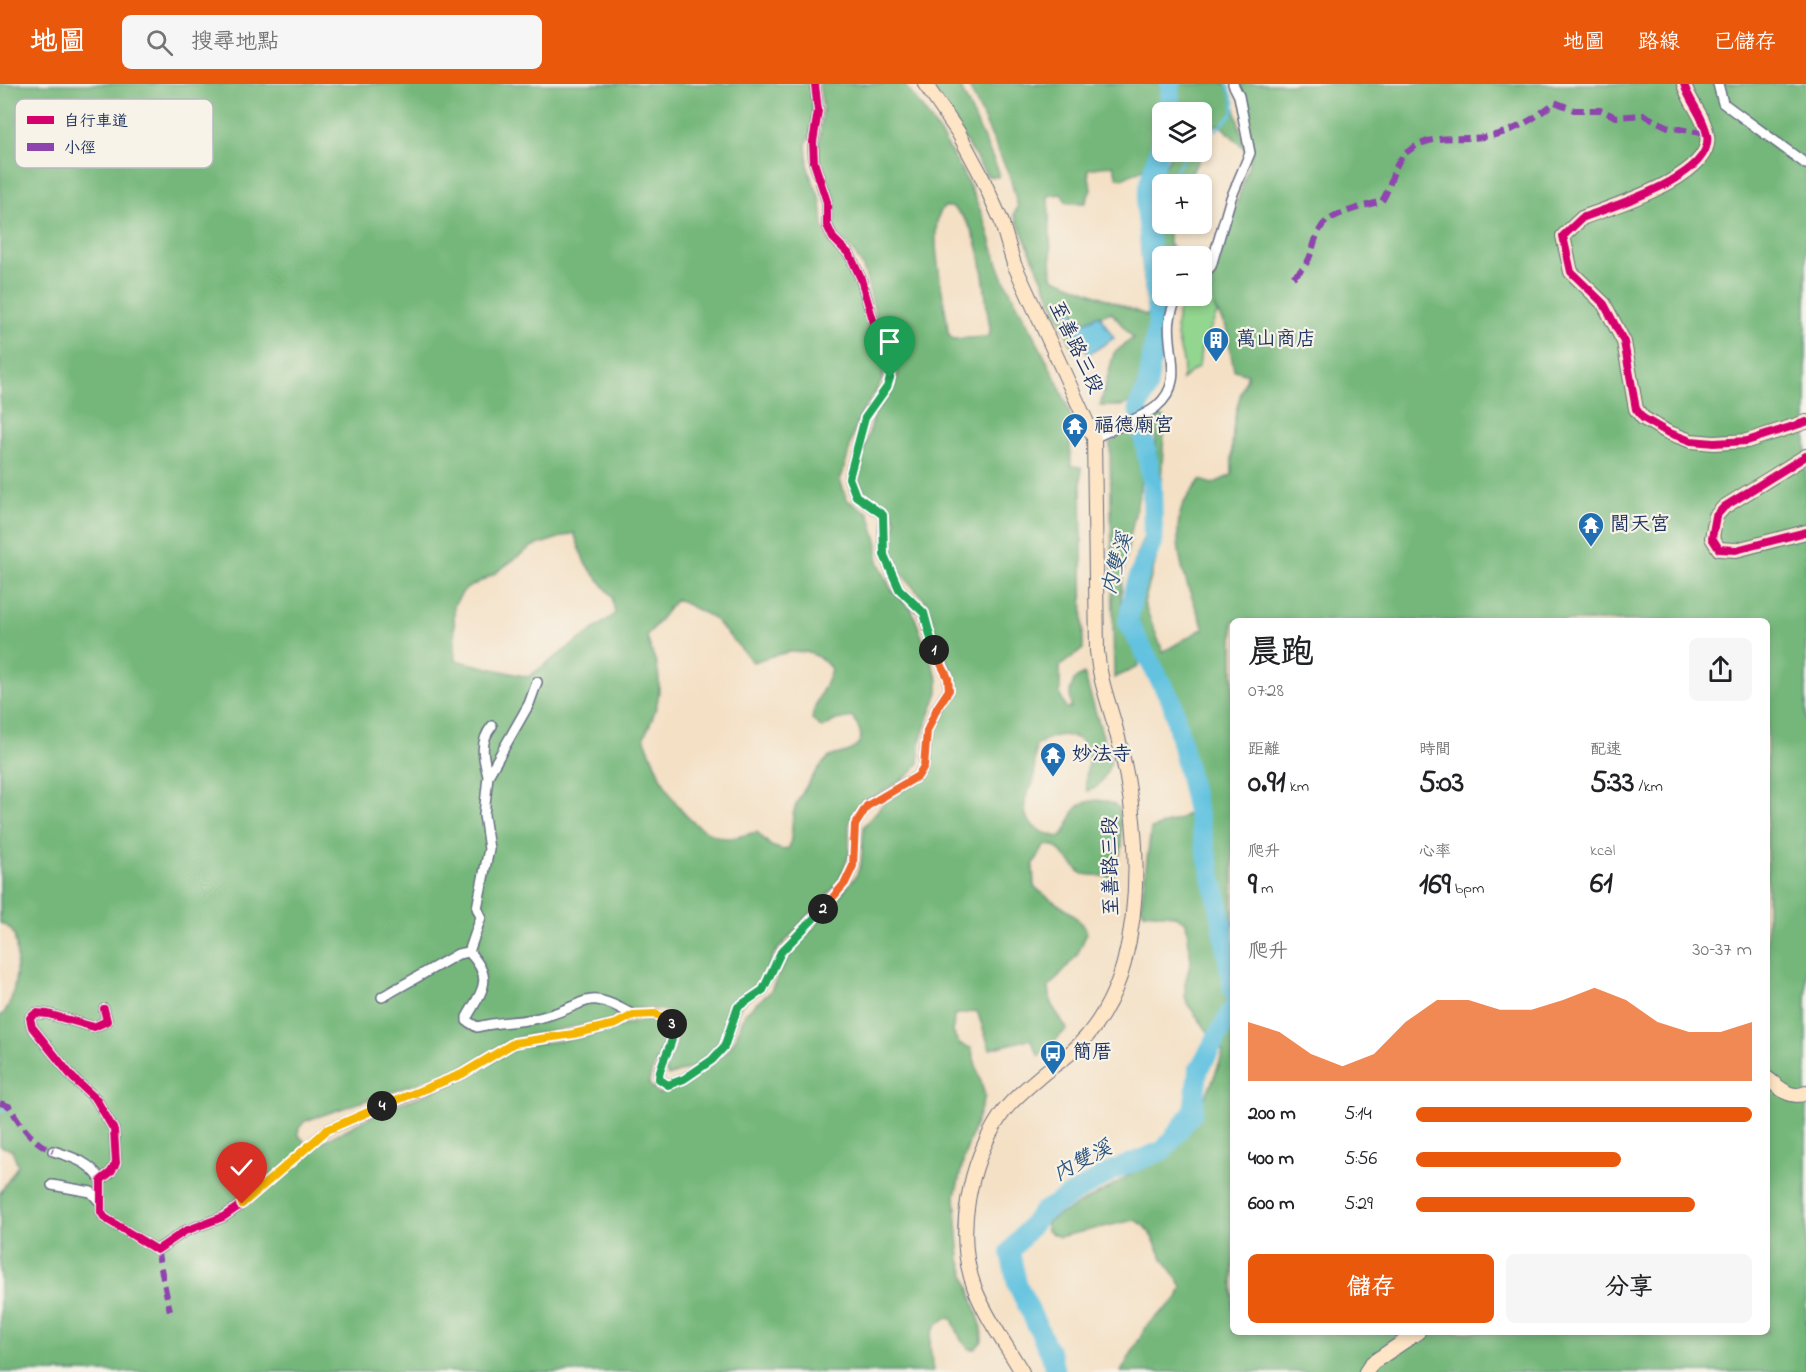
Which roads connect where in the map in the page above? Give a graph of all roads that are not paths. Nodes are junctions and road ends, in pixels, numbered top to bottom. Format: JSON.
{"nodes":[{"id":1,"x":815,"y":84,"type":"edge"},
{"id":2,"x":924,"y":84,"type":"edge"},
{"id":3,"x":1233,"y":84,"type":"edge"},
{"id":4,"x":1684,"y":84,"type":"edge"},
{"id":5,"x":1718,"y":84,"type":"edge"},
{"id":6,"x":1806,"y":164,"type":"edge"},
{"id":7,"x":1212,"y":263,"type":"edge"},
{"id":8,"x":1171,"y":306,"type":"edge"},
{"id":9,"x":1806,"y":422,"type":"edge"},
{"id":10,"x":1094,"y":438,"type":"junction"},
{"id":11,"x":1806,"y":456,"type":"edge"},
{"id":12,"x":1806,"y":532,"type":"edge"},
{"id":13,"x":537,"y":682,"type":"dead end"},
{"id":14,"x":492,"y":726,"type":"dead end"},
{"id":15,"x":488,"y":776,"type":"junction"},
{"id":16,"x":470,"y":952,"type":"junction"},
{"id":17,"x":382,"y":997,"type":"dead end"},
{"id":18,"x":104,"y":1009,"type":"dead end"},
{"id":19,"x":633,"y":1015,"type":"junction"},
{"id":20,"x":1770,"y":1080,"type":"edge"},
{"id":21,"x":1806,"y":1093,"type":"edge"},
{"id":22,"x":52,"y":1151,"type":"dead end"},
{"id":23,"x":101,"y":1180,"type":"junction"},
{"id":24,"x":52,"y":1185,"type":"dead end"},
{"id":25,"x":100,"y":1202,"type":"junction"},
{"id":26,"x":1414,"y":1335,"type":"edge"},
{"id":27,"x":1022,"y":1372,"type":"edge"},
{"id":28,"x":1366,"y":1372,"type":"edge"}],
"edges":[{"from":1,"to":19,"type":"street"},
{"from":2,"to":10,"type":"street","name":"至善路三段"},
{"from":3,"to":7,"type":"street"},
{"from":4,"to":9,"type":"street"},
{"from":5,"to":6,"type":"street"},
{"from":8,"to":10,"type":"street"},
{"from":10,"to":27,"type":"street","name":"至善路三段"},
{"from":11,"to":12,"type":"street"},
{"from":13,"to":15,"type":"street"},
{"from":14,"to":15,"type":"street"},
{"from":15,"to":16,"type":"street"},
{"from":16,"to":17,"type":"street"},
{"from":16,"to":19,"type":"street"},
{"from":18,"to":23,"type":"street"},
{"from":19,"to":25,"type":"street"},
{"from":20,"to":21,"type":"street"},
{"from":22,"to":23,"type":"street"},
{"from":23,"to":25,"type":"street"},
{"from":24,"to":25,"type":"street"},
{"from":26,"to":28,"type":"street"}]}
